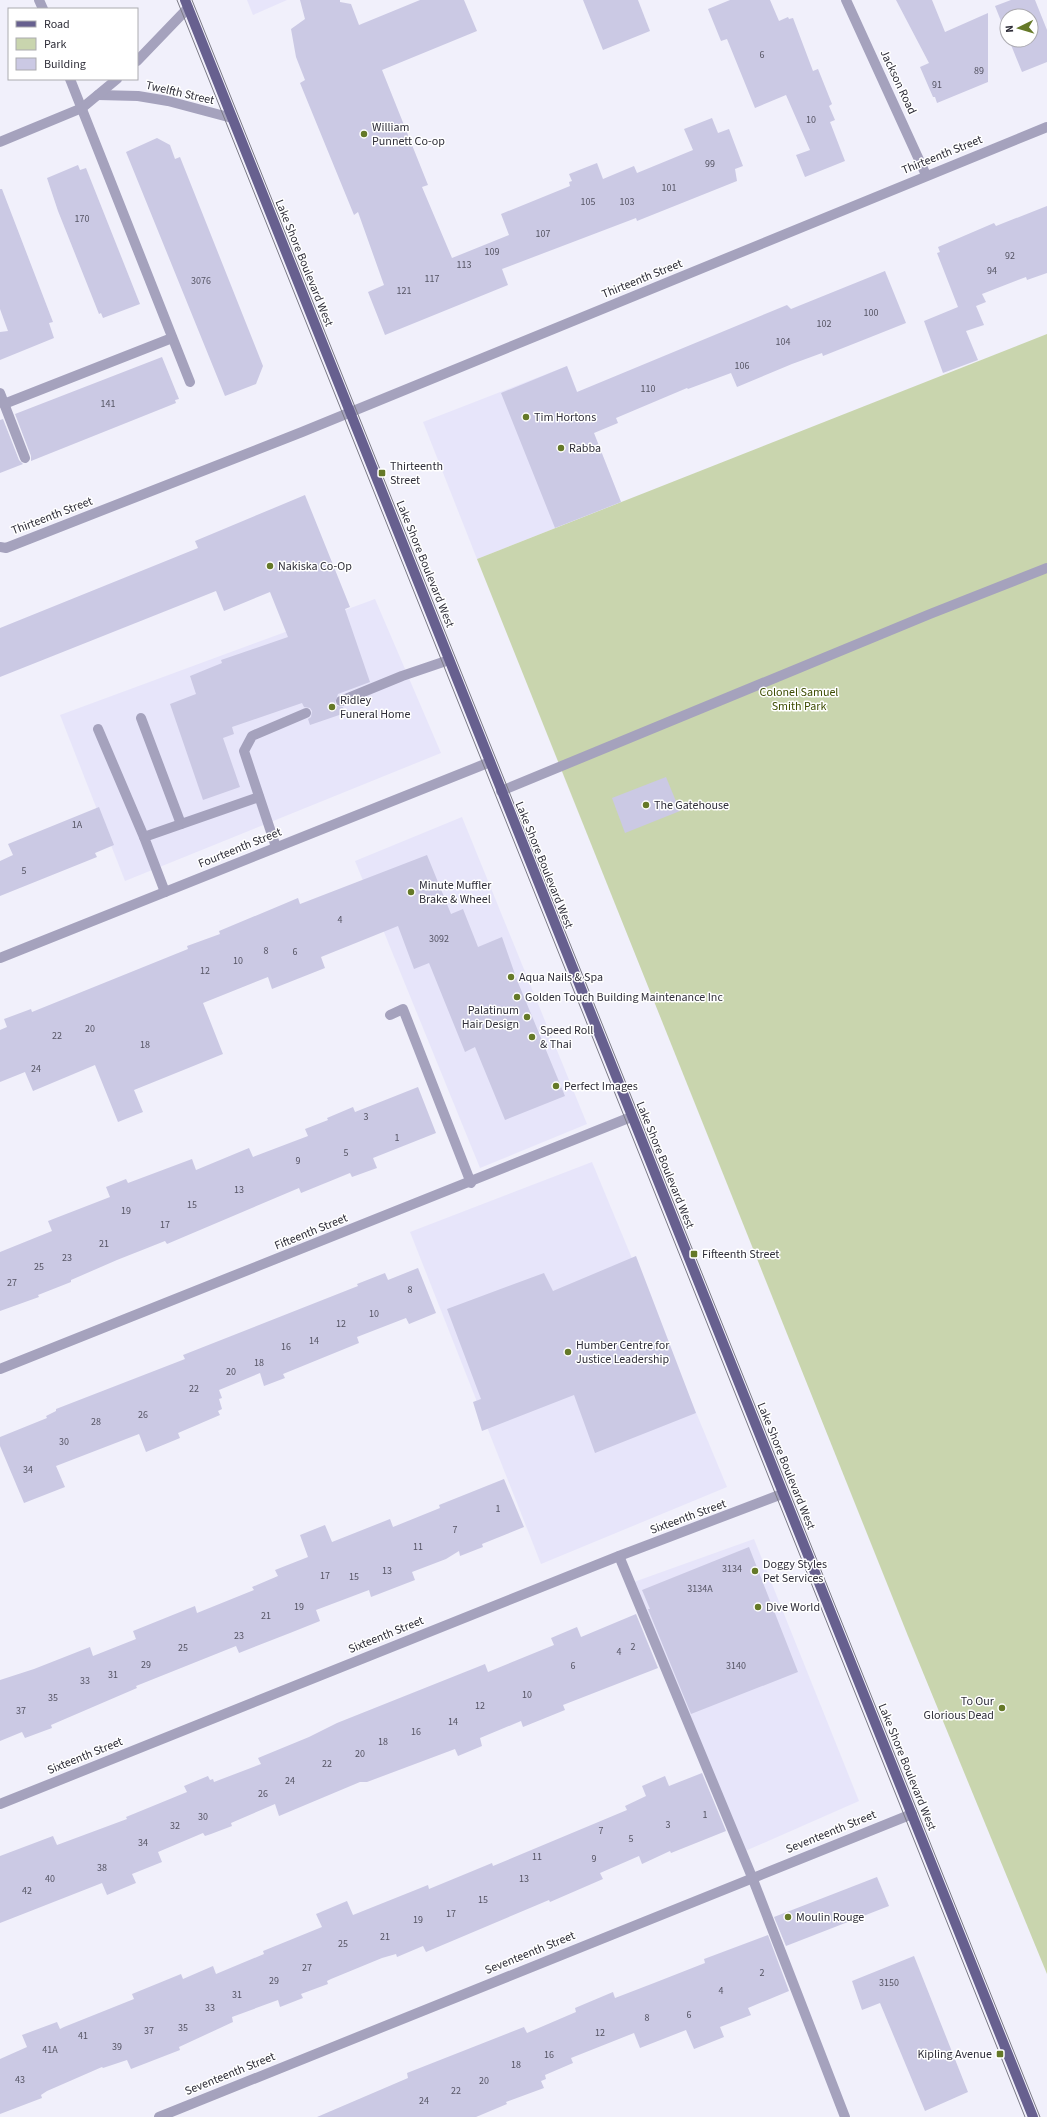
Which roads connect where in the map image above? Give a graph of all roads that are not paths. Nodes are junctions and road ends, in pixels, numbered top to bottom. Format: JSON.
{"nodes":[{"id":1,"x":846,"y":0,"type":"edge"},
{"id":2,"x":187,"y":4,"type":"edge"},
{"id":3,"x":138,"y":60,"type":"edge"},
{"id":4,"x":70,"y":80,"type":"edge"},
{"id":5,"x":116,"y":80,"type":"edge"},
{"id":6,"x":98,"y":95,"type":"junction"},
{"id":7,"x":82,"y":108,"type":"junction"},
{"id":8,"x":232,"y":118,"type":"junction"},
{"id":9,"x":1047,"y":126,"type":"edge"},
{"id":10,"x":0,"y":142,"type":"edge"},
{"id":11,"x":926,"y":176,"type":"junction"},
{"id":12,"x":172,"y":338,"type":"junction"},
{"id":13,"x":190,"y":382,"type":"dead end"},
{"id":14,"x":0,"y":394,"type":"edge"},
{"id":15,"x":4,"y":404,"type":"junction"},
{"id":16,"x":350,"y":413,"type":"junction"},
{"id":17,"x":25,"y":458,"type":"dead end"},
{"id":18,"x":0,"y":548,"type":"edge"},
{"id":19,"x":1047,"y":568,"type":"edge"},
{"id":20,"x":449,"y":660,"type":"junction"},
{"id":21,"x":341,"y":701,"type":"dead end"},
{"id":22,"x":306,"y":713,"type":"dead end"},
{"id":23,"x":141,"y":718,"type":"dead end"},
{"id":24,"x":98,"y":729,"type":"dead end"},
{"id":25,"x":490,"y":762,"type":"junction"},
{"id":26,"x":501,"y":791,"type":"junction"},
{"id":27,"x":259,"y":797,"type":"junction"},
{"id":28,"x":181,"y":824,"type":"junction"},
{"id":29,"x":144,"y":837,"type":"junction"},
{"id":30,"x":276,"y":847,"type":"junction"},
{"id":31,"x":165,"y":892,"type":"junction"},
{"id":32,"x":0,"y":958,"type":"edge"},
{"id":33,"x":390,"y":1015,"type":"dead end"},
{"id":34,"x":632,"y":1117,"type":"junction"},
{"id":35,"x":471,"y":1183,"type":"junction"},
{"id":36,"x":0,"y":1369,"type":"edge"},
{"id":37,"x":782,"y":1494,"type":"junction"},
{"id":38,"x":620,"y":1556,"type":"junction"},
{"id":39,"x":0,"y":1804,"type":"edge"},
{"id":40,"x":912,"y":1814,"type":"junction"},
{"id":41,"x":752,"y":1877,"type":"junction"},
{"id":42,"x":159,"y":2117,"type":"edge"},
{"id":43,"x":845,"y":2117,"type":"edge"},
{"id":44,"x":1033,"y":2117,"type":"edge"}],
"edges":[{"from":1,"to":11,"type":"street","name":"Jackson Road"},
{"from":2,"to":3,"type":"street"},
{"from":2,"to":8,"type":"main road","name":"Lake Shore Boulevard West"},
{"from":4,"to":7,"type":"street"},
{"from":5,"to":6,"type":"street"},
{"from":6,"to":7,"type":"street"},
{"from":6,"to":8,"type":"street","name":"Twelfth Street"},
{"from":7,"to":10,"type":"street"},
{"from":7,"to":12,"type":"street"},
{"from":8,"to":16,"type":"main road","name":"Lake Shore Boulevard West"},
{"from":9,"to":11,"type":"street","name":"Thirteenth Street"},
{"from":11,"to":16,"type":"street","name":"Thirteenth Street"},
{"from":12,"to":13,"type":"street"},
{"from":12,"to":15,"type":"street"},
{"from":14,"to":15,"type":"street"},
{"from":15,"to":17,"type":"street"},
{"from":16,"to":18,"type":"street","name":"Thirteenth Street"},
{"from":16,"to":20,"type":"main road","name":"Lake Shore Boulevard West"},
{"from":19,"to":26,"type":"street"},
{"from":20,"to":21,"type":"street"},
{"from":20,"to":25,"type":"main road","name":"Lake Shore Boulevard West"},
{"from":22,"to":27,"type":"street"},
{"from":23,"to":28,"type":"street"},
{"from":24,"to":29,"type":"street"},
{"from":25,"to":26,"type":"main road","name":"Lake Shore Boulevard West"},
{"from":25,"to":30,"type":"street","name":"Fourteenth Street"},
{"from":26,"to":34,"type":"main road","name":"Lake Shore Boulevard West"},
{"from":27,"to":28,"type":"street"},
{"from":27,"to":30,"type":"street"},
{"from":28,"to":29,"type":"street"},
{"from":29,"to":31,"type":"street"},
{"from":30,"to":31,"type":"street","name":"Fourteenth Street"},
{"from":31,"to":32,"type":"street","name":"Fourteenth Street"},
{"from":33,"to":35,"type":"street"},
{"from":34,"to":35,"type":"street","name":"Fifteenth Street"},
{"from":34,"to":37,"type":"main road","name":"Lake Shore Boulevard West"},
{"from":35,"to":36,"type":"street","name":"Fifteenth Street"},
{"from":37,"to":38,"type":"street","name":"Sixteenth Street"},
{"from":37,"to":40,"type":"main road","name":"Lake Shore Boulevard West"},
{"from":38,"to":39,"type":"street","name":"Sixteenth Street"},
{"from":38,"to":41,"type":"street"},
{"from":40,"to":41,"type":"street","name":"Seventeenth Street"},
{"from":40,"to":44,"type":"main road","name":"Lake Shore Boulevard West"},
{"from":41,"to":42,"type":"street","name":"Seventeenth Street"},
{"from":41,"to":43,"type":"street"}]}
